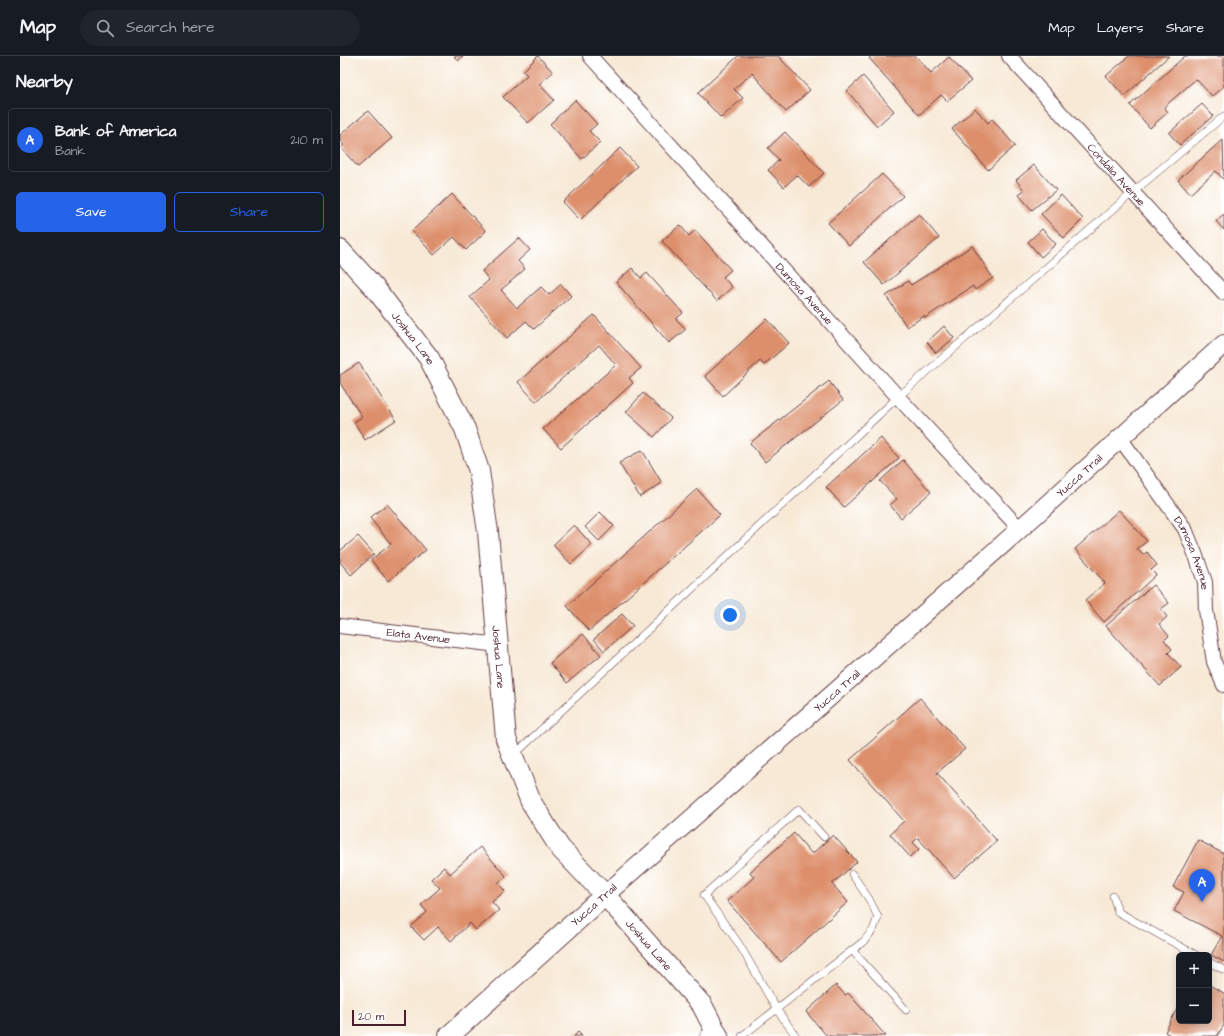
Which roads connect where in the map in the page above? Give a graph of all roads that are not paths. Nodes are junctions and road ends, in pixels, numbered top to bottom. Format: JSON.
{"nodes":[{"id":1,"x":590,"y":56,"type":"edge"},
{"id":2,"x":1009,"y":56,"type":"edge"},
{"id":3,"x":1224,"y":116,"type":"edge"},
{"id":4,"x":1132,"y":193,"type":"junction"},
{"id":5,"x":340,"y":250,"type":"edge"},
{"id":6,"x":1224,"y":293,"type":"edge"},
{"id":7,"x":1224,"y":344,"type":"edge"},
{"id":8,"x":898,"y":397,"type":"junction"},
{"id":9,"x":1120,"y":438,"type":"junction"},
{"id":10,"x":1020,"y":529,"type":"junction"},
{"id":11,"x":340,"y":626,"type":"edge"},
{"id":12,"x":498,"y":646,"type":"junction"},
{"id":13,"x":1224,"y":685,"type":"edge"},
{"id":14,"x":513,"y":755,"type":"junction"},
{"id":15,"x":824,"y":837,"type":"dead end"},
{"id":16,"x":852,"y":874,"type":"dead end"},
{"id":17,"x":605,"y":895,"type":"junction"},
{"id":18,"x":1113,"y":896,"type":"dead end"},
{"id":19,"x":852,"y":950,"type":"junction"},
{"id":20,"x":1191,"y":952,"type":"edge"},
{"id":21,"x":1212,"y":964,"type":"edge"},
{"id":22,"x":1224,"y":970,"type":"edge"},
{"id":23,"x":777,"y":1010,"type":"junction"},
{"id":24,"x":906,"y":1010,"type":"dead end"},
{"id":25,"x":711,"y":1033,"type":"edge"},
{"id":26,"x":449,"y":1036,"type":"edge"},
{"id":27,"x":742,"y":1036,"type":"edge"},
{"id":28,"x":796,"y":1036,"type":"edge"}],
"edges":[{"from":1,"to":8,"type":"street","name":"Dumosa Avenue"},
{"from":2,"to":4,"type":"street","name":"Condalia Avenue"},
{"from":3,"to":4,"type":"lane"},
{"from":4,"to":6,"type":"street","name":"Condalia Avenue"},
{"from":4,"to":8,"type":"lane"},
{"from":5,"to":12,"type":"main road","name":"Joshua Lane"},
{"from":7,"to":9,"type":"street","name":"Yucca Trail"},
{"from":8,"to":10,"type":"street","name":"Dumosa Avenue"},
{"from":8,"to":14,"type":"lane"},
{"from":9,"to":10,"type":"street","name":"Yucca Trail"},
{"from":9,"to":13,"type":"street","name":"Dumosa Avenue"},
{"from":10,"to":17,"type":"street","name":"Yucca Trail"},
{"from":11,"to":12,"type":"street","name":"Elata Avenue"},
{"from":12,"to":14,"type":"main road","name":"Joshua Lane"},
{"from":14,"to":17,"type":"main road","name":"Joshua Lane"},
{"from":15,"to":23,"type":"lane"},
{"from":16,"to":19,"type":"lane"},
{"from":17,"to":25,"type":"main road","name":"Joshua Lane"},
{"from":17,"to":26,"type":"main road","name":"Yucca Trail"},
{"from":18,"to":20,"type":"lane"},
{"from":19,"to":23,"type":"lane"},
{"from":19,"to":24,"type":"lane"},
{"from":21,"to":22,"type":"lane"},
{"from":23,"to":27,"type":"lane"},
{"from":23,"to":28,"type":"lane"}]}
